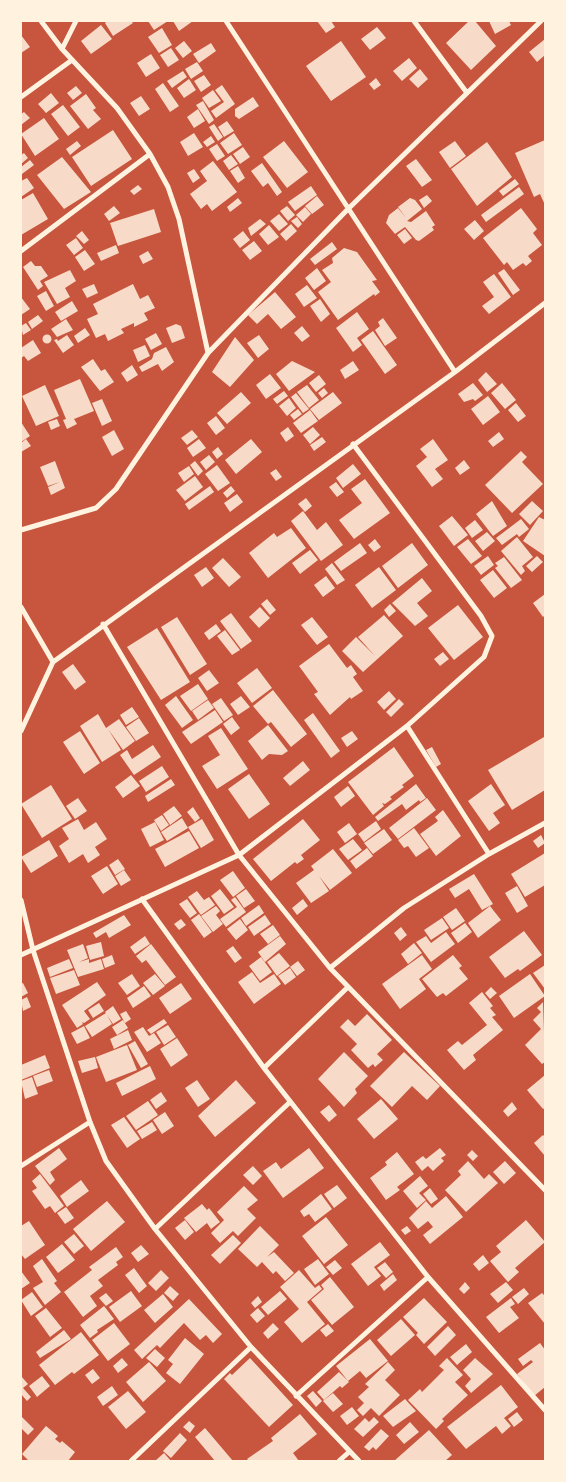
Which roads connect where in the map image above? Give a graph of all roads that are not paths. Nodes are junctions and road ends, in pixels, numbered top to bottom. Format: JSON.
{"nodes":[{"id":1,"x":41,"y":21,"type":"edge"},
{"id":2,"x":76,"y":21,"type":"edge"},
{"id":3,"x":226,"y":21,"type":"edge"},
{"id":4,"x":414,"y":21,"type":"edge"},
{"id":5,"x":541,"y":21,"type":"edge"},
{"id":6,"x":62,"y":49,"type":"junction"},
{"id":7,"x":72,"y":60,"type":"junction"},
{"id":8,"x":467,"y":93,"type":"junction"},
{"id":9,"x":21,"y":98,"type":"edge"},
{"id":10,"x":150,"y":154,"type":"junction"},
{"id":11,"x":348,"y":208,"type":"junction"},
{"id":12,"x":21,"y":251,"type":"edge"},
{"id":13,"x":545,"y":303,"type":"edge"},
{"id":14,"x":208,"y":354,"type":"junction"},
{"id":15,"x":455,"y":372,"type":"junction"},
{"id":16,"x":353,"y":444,"type":"junction"},
{"id":17,"x":21,"y":530,"type":"edge"},
{"id":18,"x":21,"y":607,"type":"edge"},
{"id":19,"x":103,"y":624,"type":"junction"},
{"id":20,"x":53,"y":662,"type":"junction"},
{"id":21,"x":407,"y":726,"type":"junction"},
{"id":22,"x":21,"y":731,"type":"edge"},
{"id":23,"x":545,"y":823,"type":"edge"},
{"id":24,"x":489,"y":854,"type":"junction"},
{"id":25,"x":240,"y":855,"type":"junction"},
{"id":26,"x":142,"y":899,"type":"junction"},
{"id":27,"x":21,"y":900,"type":"edge"},
{"id":28,"x":33,"y":950,"type":"junction"},
{"id":29,"x":21,"y":955,"type":"edge"},
{"id":30,"x":330,"y":968,"type":"junction"},
{"id":31,"x":348,"y":987,"type":"junction"},
{"id":32,"x":264,"y":1068,"type":"junction"},
{"id":33,"x":290,"y":1102,"type":"junction"},
{"id":34,"x":90,"y":1122,"type":"junction"},
{"id":35,"x":21,"y":1166,"type":"edge"},
{"id":36,"x":545,"y":1190,"type":"edge"},
{"id":37,"x":155,"y":1229,"type":"junction"},
{"id":38,"x":428,"y":1277,"type":"junction"},
{"id":39,"x":251,"y":1347,"type":"junction"},
{"id":40,"x":296,"y":1396,"type":"junction"},
{"id":41,"x":545,"y":1410,"type":"edge"},
{"id":42,"x":349,"y":1452,"type":"junction"},
{"id":43,"x":131,"y":1461,"type":"edge"},
{"id":44,"x":339,"y":1461,"type":"edge"},
{"id":45,"x":359,"y":1461,"type":"edge"}],
"edges":[{"from":1,"to":6,"type":"street"},
{"from":2,"to":6,"type":"street"},
{"from":3,"to":11,"type":"street"},
{"from":4,"to":8,"type":"street"},
{"from":5,"to":8,"type":"street"},
{"from":6,"to":7,"type":"street"},
{"from":7,"to":9,"type":"street"},
{"from":7,"to":10,"type":"street"},
{"from":8,"to":11,"type":"street"},
{"from":10,"to":12,"type":"street"},
{"from":10,"to":14,"type":"street"},
{"from":11,"to":14,"type":"street"},
{"from":11,"to":15,"type":"street"},
{"from":13,"to":15,"type":"street"},
{"from":14,"to":17,"type":"street"},
{"from":15,"to":16,"type":"street"},
{"from":16,"to":19,"type":"street"},
{"from":16,"to":21,"type":"street"},
{"from":18,"to":20,"type":"street"},
{"from":19,"to":20,"type":"street"},
{"from":19,"to":25,"type":"street"},
{"from":20,"to":22,"type":"street"},
{"from":21,"to":24,"type":"street"},
{"from":21,"to":25,"type":"street"},
{"from":23,"to":24,"type":"street"},
{"from":24,"to":30,"type":"street"},
{"from":25,"to":26,"type":"street"},
{"from":25,"to":30,"type":"street"},
{"from":26,"to":28,"type":"street"},
{"from":26,"to":32,"type":"street"},
{"from":27,"to":28,"type":"street"},
{"from":28,"to":29,"type":"street"},
{"from":28,"to":34,"type":"street"},
{"from":30,"to":31,"type":"street"},
{"from":31,"to":32,"type":"street"},
{"from":31,"to":36,"type":"street"},
{"from":32,"to":33,"type":"street"},
{"from":33,"to":37,"type":"street"},
{"from":33,"to":38,"type":"street"},
{"from":34,"to":35,"type":"street"},
{"from":34,"to":37,"type":"street"},
{"from":37,"to":39,"type":"street"},
{"from":38,"to":40,"type":"street"},
{"from":38,"to":41,"type":"street"},
{"from":39,"to":40,"type":"street"},
{"from":39,"to":43,"type":"street"},
{"from":40,"to":42,"type":"street"},
{"from":42,"to":44,"type":"street"},
{"from":42,"to":45,"type":"street"}]}
